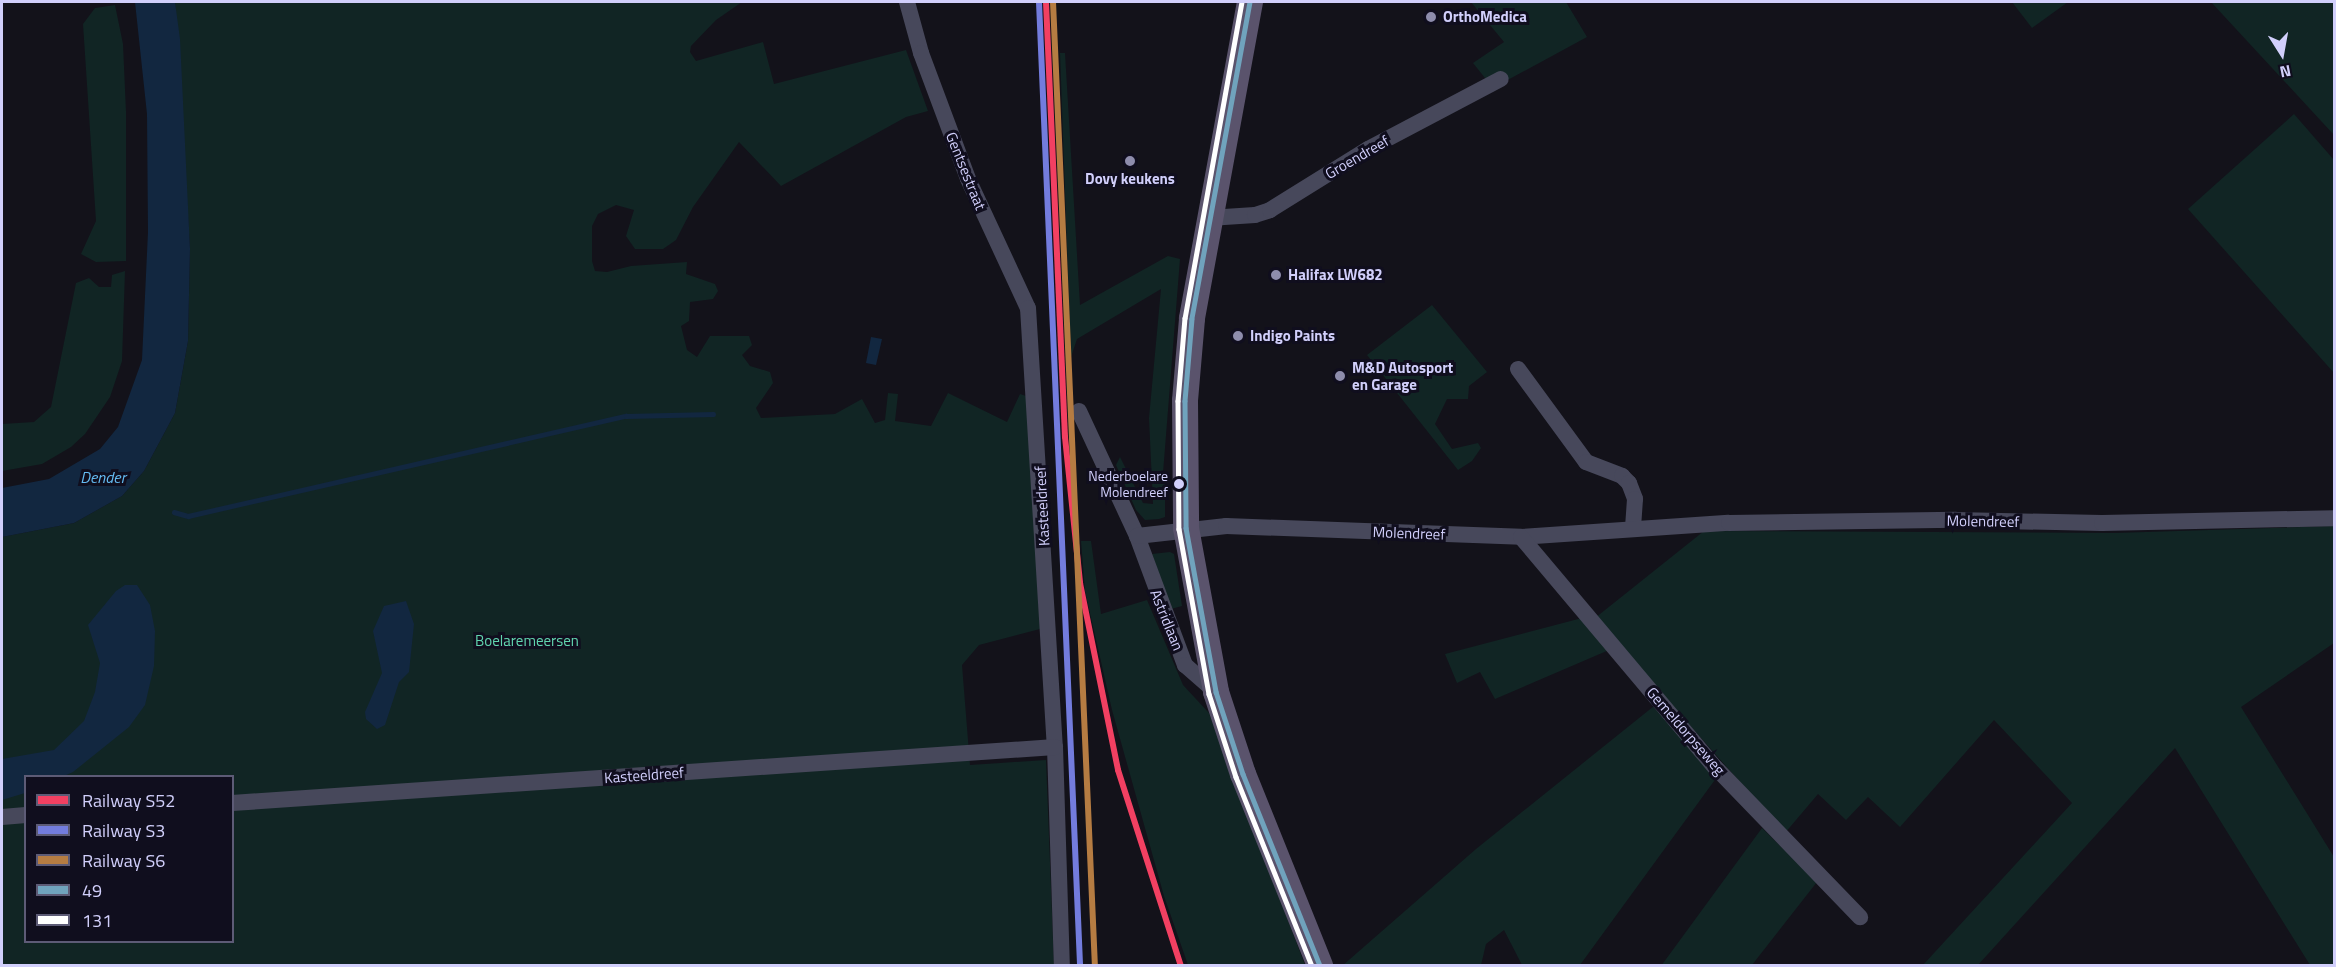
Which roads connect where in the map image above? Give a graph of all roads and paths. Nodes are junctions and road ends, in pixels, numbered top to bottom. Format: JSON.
{"nodes":[{"id":1,"x":907,"y":2,"type":"edge"},
{"id":2,"x":1250,"y":2,"type":"edge"},
{"id":3,"x":1502,"y":79,"type":"dead end"},
{"id":4,"x":1209,"y":218,"type":"junction"},
{"id":5,"x":1032,"y":337,"type":"joint"},
{"id":6,"x":1518,"y":369,"type":"dead end"},
{"id":7,"x":1079,"y":411,"type":"dead end"},
{"id":8,"x":2334,"y":518,"type":"edge"},
{"id":9,"x":1186,"y":528,"type":"junction"},
{"id":10,"x":1632,"y":529,"type":"junction"},
{"id":11,"x":1137,"y":536,"type":"junction"},
{"id":12,"x":1521,"y":537,"type":"junction"},
{"id":13,"x":1216,"y":692,"type":"junction"},
{"id":14,"x":1055,"y":747,"type":"junction"},
{"id":15,"x":234,"y":803,"type":"edge"},
{"id":16,"x":24,"y":815,"type":"edge"},
{"id":17,"x":2,"y":817,"type":"edge"},
{"id":18,"x":1860,"y":917,"type":"dead end"},
{"id":19,"x":1062,"y":966,"type":"edge"},
{"id":20,"x":1320,"y":966,"type":"edge"}],
"edges":[{"from":1,"to":5,"type":"street","name":"Gentsestraat"},
{"from":2,"to":4,"type":"main road","name":"Astridlaan"},
{"from":3,"to":4,"type":"street","name":"Groendreef"},
{"from":4,"to":9,"type":"main road","name":"Astridlaan"},
{"from":5,"to":14,"type":"street","name":"Kasteeldreef"},
{"from":6,"to":10,"type":"street"},
{"from":7,"to":11,"type":"street","name":"Astridlaan"},
{"from":8,"to":10,"type":"street","name":"Molendreef"},
{"from":9,"to":11,"type":"street"},
{"from":9,"to":12,"type":"street","name":"Molendreef"},
{"from":9,"to":13,"type":"main road","name":"Astridlaan"},
{"from":10,"to":12,"type":"street","name":"Molendreef"},
{"from":11,"to":13,"type":"street","name":"Astridlaan"},
{"from":12,"to":18,"type":"street","name":"Gemeldorpseweg"},
{"from":13,"to":20,"type":"main road","name":"Astridlaan"},
{"from":14,"to":15,"type":"street","name":"Kasteeldreef"},
{"from":14,"to":19,"type":"street","name":"Kasteeldreef"},
{"from":16,"to":17,"type":"street"}]}
